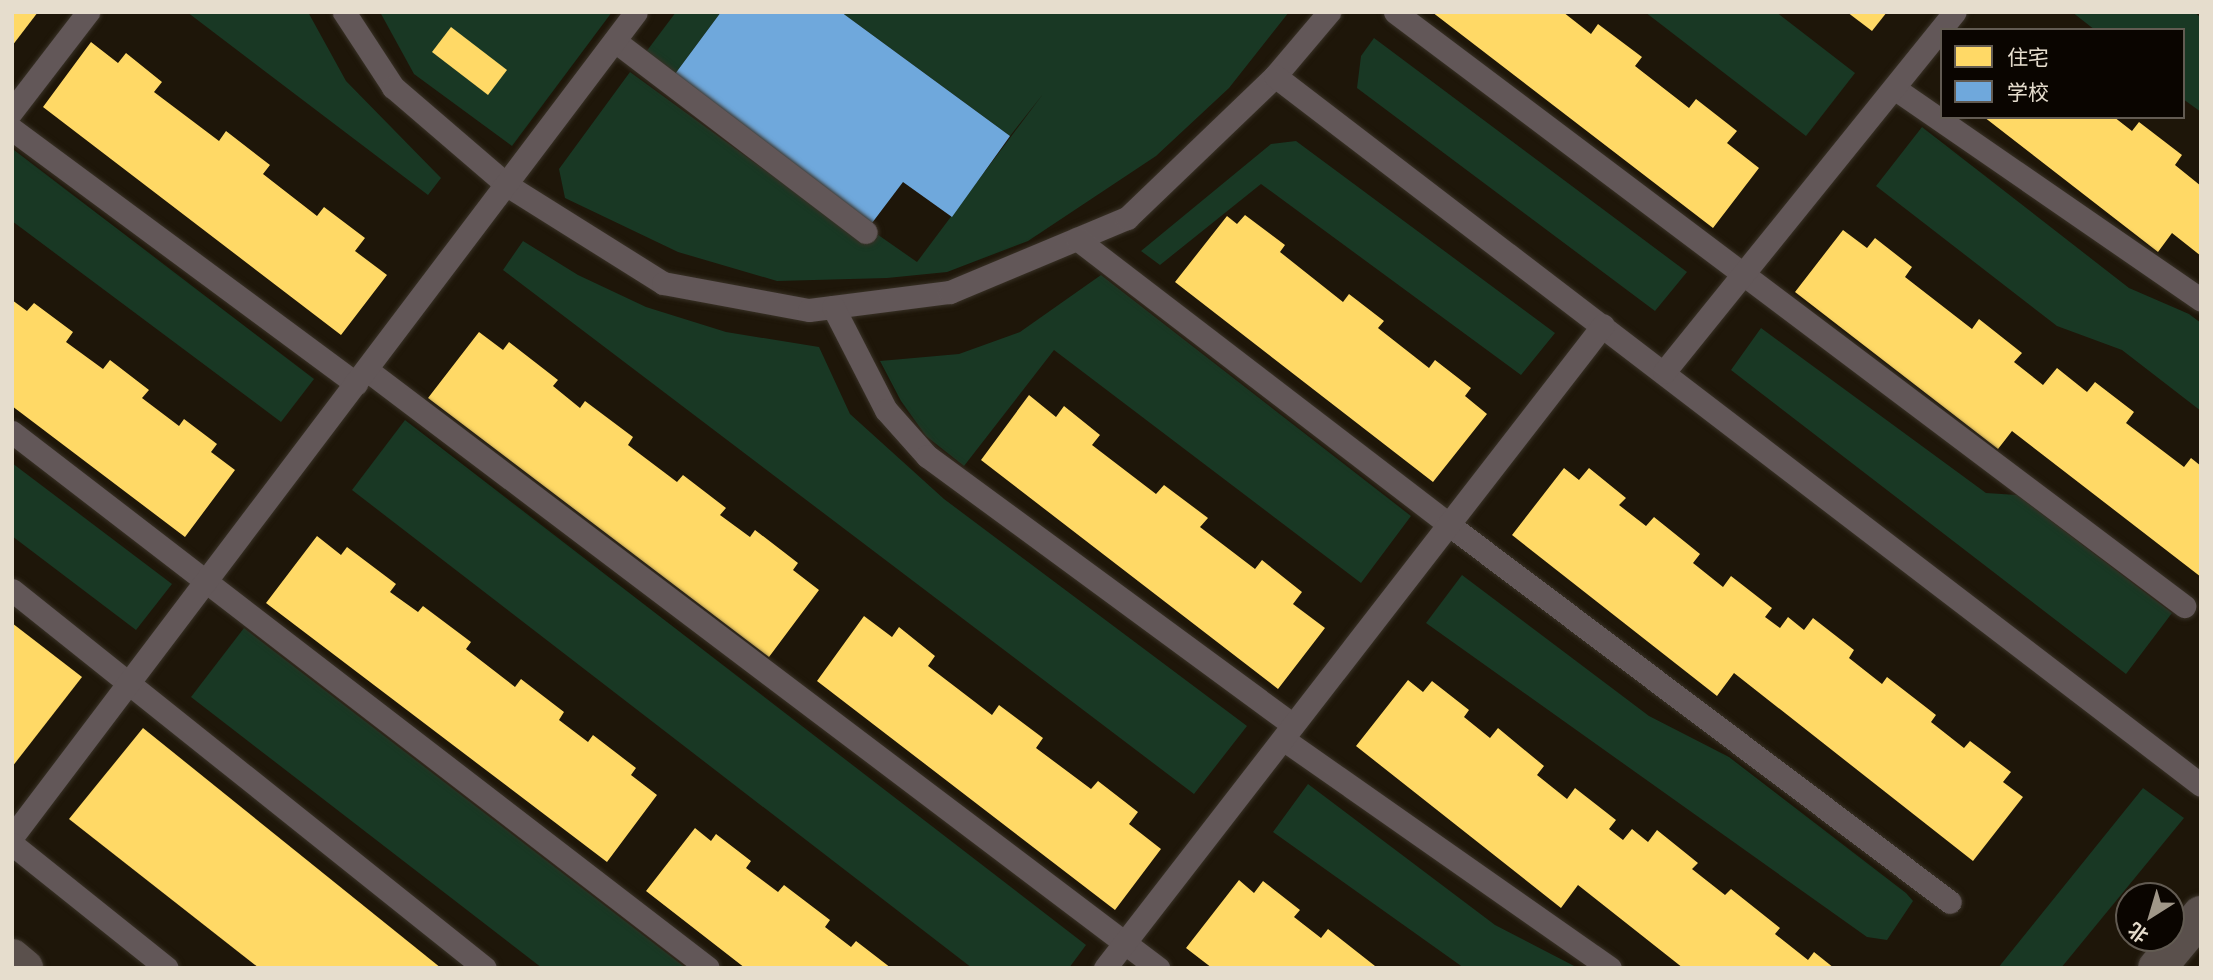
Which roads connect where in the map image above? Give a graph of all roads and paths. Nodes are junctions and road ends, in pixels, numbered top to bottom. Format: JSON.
{"nodes":[{"id":1,"x":88,"y":12,"type":"edge"},
{"id":2,"x":344,"y":12,"type":"edge"},
{"id":3,"x":636,"y":12,"type":"edge"},
{"id":4,"x":1329,"y":12,"type":"edge"},
{"id":5,"x":1395,"y":12,"type":"edge"},
{"id":6,"x":1955,"y":12,"type":"edge"},
{"id":7,"x":1942,"y":28,"type":"edge"},
{"id":8,"x":1940,"y":31,"type":"edge"},
{"id":9,"x":615,"y":41,"type":"junction"},
{"id":10,"x":1275,"y":76,"type":"junction"},
{"id":11,"x":1894,"y":88,"type":"junction"},
{"id":12,"x":12,"y":111,"type":"edge"},
{"id":13,"x":12,"y":129,"type":"edge"},
{"id":14,"x":507,"y":185,"type":"junction"},
{"id":15,"x":866,"y":232,"type":"dead end"},
{"id":16,"x":1077,"y":239,"type":"junction"},
{"id":17,"x":1743,"y":275,"type":"junction"},
{"id":18,"x":2201,"y":300,"type":"edge"},
{"id":19,"x":833,"y":307,"type":"junction"},
{"id":20,"x":1603,"y":325,"type":"junction"},
{"id":21,"x":1664,"y":372,"type":"junction"},
{"id":22,"x":361,"y":377,"type":"junction"},
{"id":23,"x":12,"y":432,"type":"edge"},
{"id":24,"x":1448,"y":524,"type":"junction"},
{"id":25,"x":207,"y":581,"type":"junction"},
{"id":26,"x":12,"y":590,"type":"edge"},
{"id":27,"x":2184,"y":606,"type":"dead end"},
{"id":28,"x":130,"y":682,"type":"junction"},
{"id":29,"x":1288,"y":732,"type":"junction"},
{"id":30,"x":2201,"y":785,"type":"edge"},
{"id":31,"x":12,"y":837,"type":"edge"},
{"id":32,"x":12,"y":844,"type":"edge"},
{"id":33,"x":1950,"y":902,"type":"dead end"},
{"id":34,"x":2201,"y":915,"type":"edge"},
{"id":35,"x":1123,"y":944,"type":"junction"},
{"id":36,"x":12,"y":958,"type":"edge"},
{"id":37,"x":24,"y":968,"type":"edge"},
{"id":38,"x":167,"y":968,"type":"edge"},
{"id":39,"x":485,"y":968,"type":"edge"},
{"id":40,"x":708,"y":968,"type":"edge"},
{"id":41,"x":1105,"y":968,"type":"edge"},
{"id":42,"x":1158,"y":968,"type":"edge"},
{"id":43,"x":1610,"y":968,"type":"edge"},
{"id":44,"x":2157,"y":968,"type":"edge"}],
"edges":[{"from":1,"to":12,"type":"lane"},
{"from":2,"to":14,"type":"lane"},
{"from":3,"to":9,"type":"lane"},
{"from":4,"to":10,"type":"lane"},
{"from":5,"to":17,"type":"lane"},
{"from":6,"to":7,"type":"lane"},
{"from":8,"to":11,"type":"lane"},
{"from":9,"to":14,"type":"lane"},
{"from":9,"to":15,"type":"lane"},
{"from":10,"to":16,"type":"lane"},
{"from":10,"to":20,"type":"lane"},
{"from":11,"to":17,"type":"lane"},
{"from":11,"to":18,"type":"lane"},
{"from":13,"to":22,"type":"lane"},
{"from":14,"to":19,"type":"lane"},
{"from":14,"to":22,"type":"lane"},
{"from":16,"to":19,"type":"lane"},
{"from":16,"to":24,"type":"lane"},
{"from":17,"to":21,"type":"lane"},
{"from":17,"to":27,"type":"lane"},
{"from":19,"to":29,"type":"lane"},
{"from":20,"to":21,"type":"lane"},
{"from":20,"to":24,"type":"lane"},
{"from":21,"to":30,"type":"lane"},
{"from":22,"to":25,"type":"lane"},
{"from":22,"to":35,"type":"lane"},
{"from":23,"to":25,"type":"lane"},
{"from":24,"to":29,"type":"lane"},
{"from":24,"to":33,"type":"lane"},
{"from":25,"to":28,"type":"lane"},
{"from":25,"to":40,"type":"lane"},
{"from":26,"to":28,"type":"lane"},
{"from":28,"to":31,"type":"lane"},
{"from":28,"to":39,"type":"lane"},
{"from":29,"to":35,"type":"lane"},
{"from":29,"to":43,"type":"lane"},
{"from":32,"to":38,"type":"lane"},
{"from":34,"to":44,"type":"main road"},
{"from":35,"to":41,"type":"lane"},
{"from":35,"to":42,"type":"lane"},
{"from":36,"to":37,"type":"main road"}]}
